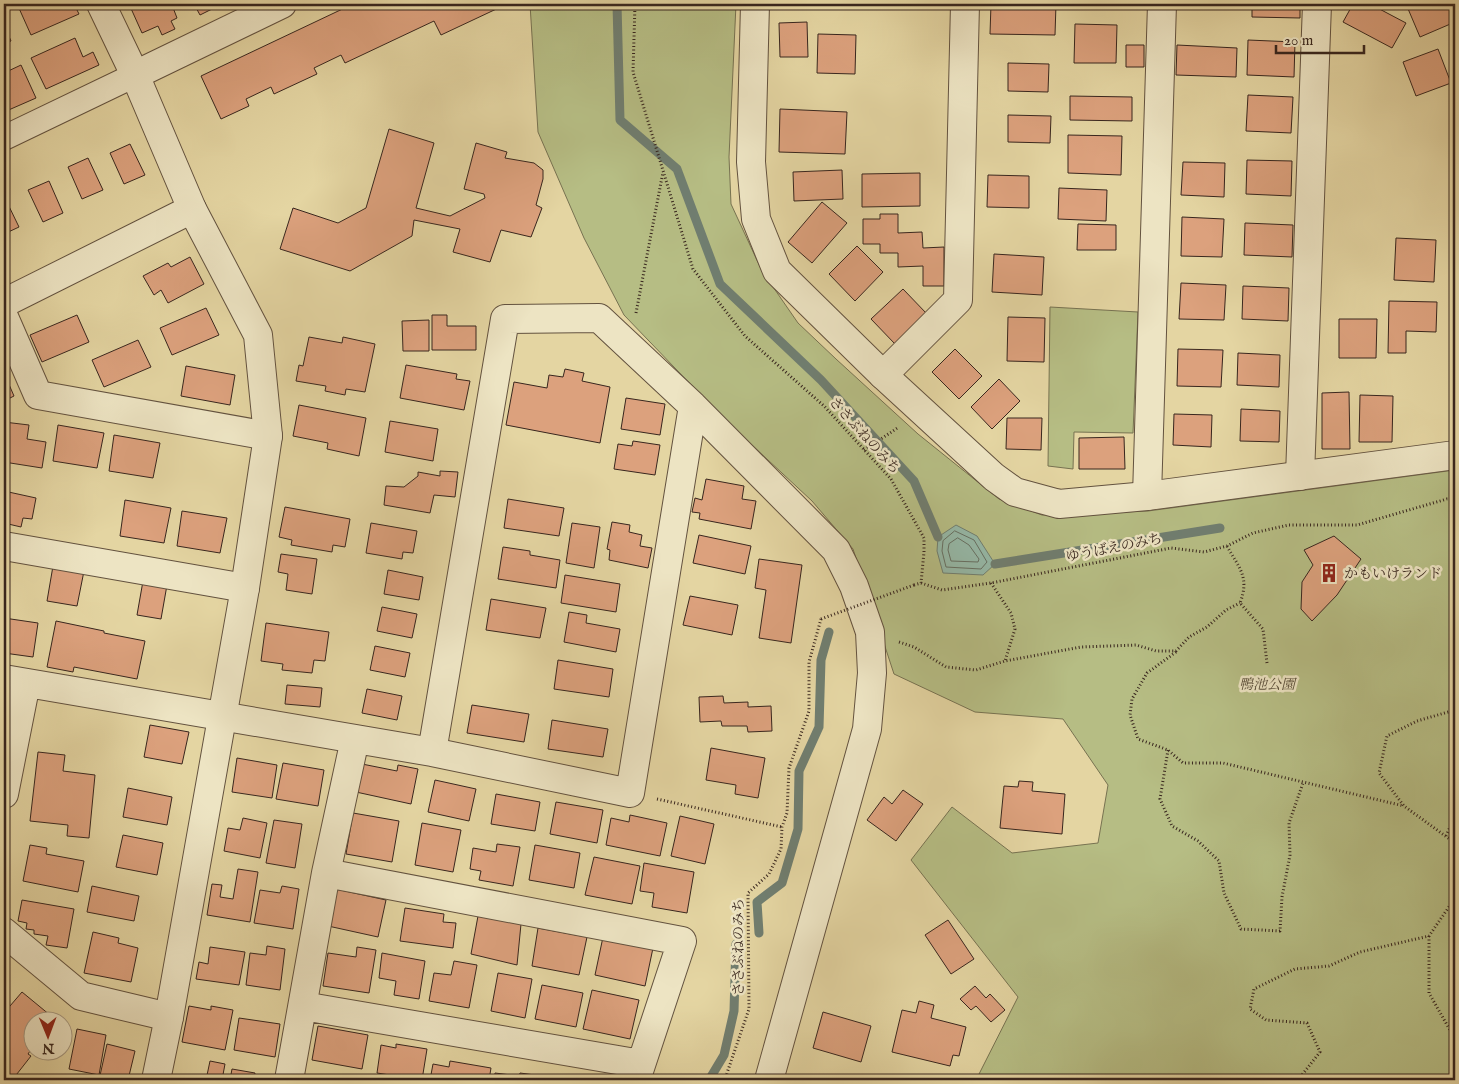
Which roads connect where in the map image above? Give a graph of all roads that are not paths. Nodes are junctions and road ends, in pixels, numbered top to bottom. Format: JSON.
{"nodes":[{"id":1,"x":102,"y":4,"type":"edge"},
{"id":2,"x":282,"y":4,"type":"edge"},
{"id":3,"x":755,"y":4,"type":"edge"},
{"id":4,"x":965,"y":4,"type":"edge"},
{"id":5,"x":1162,"y":4,"type":"edge"},
{"id":6,"x":1318,"y":4,"type":"edge"},
{"id":7,"x":136,"y":75,"type":"junction"},
{"id":8,"x":4,"y":138,"type":"edge"},
{"id":9,"x":192,"y":209,"type":"junction"},
{"id":10,"x":4,"y":303,"type":"edge"},
{"id":11,"x":4,"y":317,"type":"edge"},
{"id":12,"x":882,"y":375,"type":"junction"},
{"id":13,"x":693,"y":406,"type":"junction"},
{"id":14,"x":268,"y":436,"type":"junction"},
{"id":15,"x":1455,"y":455,"type":"edge"},
{"id":16,"x":1300,"y":476,"type":"junction"},
{"id":17,"x":1147,"y":496,"type":"junction"},
{"id":18,"x":4,"y":546,"type":"edge"},
{"id":19,"x":245,"y":588,"type":"junction"},
{"id":20,"x":15,"y":681,"type":"edge"},
{"id":21,"x":223,"y":716,"type":"junction"},
{"id":22,"x":355,"y":739,"type":"junction"},
{"id":23,"x":432,"y":752,"type":"junction"},
{"id":24,"x":4,"y":794,"type":"edge"},
{"id":25,"x":326,"y":873,"type":"junction"},
{"id":26,"x":4,"y":932,"type":"edge"},
{"id":27,"x":303,"y":1006,"type":"junction"},
{"id":28,"x":169,"y":1017,"type":"junction"},
{"id":29,"x":639,"y":1072,"type":"edge"},
{"id":30,"x":156,"y":1080,"type":"edge"},
{"id":31,"x":289,"y":1080,"type":"edge"},
{"id":32,"x":769,"y":1080,"type":"edge"}],
"edges":[{"from":1,"to":7,"type":"street"},
{"from":2,"to":7,"type":"street"},
{"from":3,"to":12,"type":"street"},
{"from":4,"to":12,"type":"street"},
{"from":5,"to":17,"type":"street"},
{"from":6,"to":16,"type":"street"},
{"from":7,"to":8,"type":"street"},
{"from":7,"to":9,"type":"street"},
{"from":9,"to":10,"type":"street"},
{"from":9,"to":14,"type":"street"},
{"from":11,"to":14,"type":"street"},
{"from":12,"to":17,"type":"street"},
{"from":13,"to":23,"type":"street"},
{"from":13,"to":23,"type":"street"},
{"from":13,"to":32,"type":"street"},
{"from":14,"to":19,"type":"street"},
{"from":15,"to":16,"type":"street"},
{"from":16,"to":17,"type":"street"},
{"from":18,"to":19,"type":"street"},
{"from":19,"to":21,"type":"street"},
{"from":20,"to":21,"type":"street"},
{"from":20,"to":24,"type":"street"},
{"from":21,"to":22,"type":"street"},
{"from":21,"to":28,"type":"street"},
{"from":22,"to":23,"type":"street"},
{"from":22,"to":25,"type":"street"},
{"from":25,"to":27,"type":"street"},
{"from":25,"to":29,"type":"street"},
{"from":26,"to":28,"type":"street"},
{"from":27,"to":29,"type":"street"},
{"from":27,"to":31,"type":"street"},
{"from":28,"to":30,"type":"street"}]}
